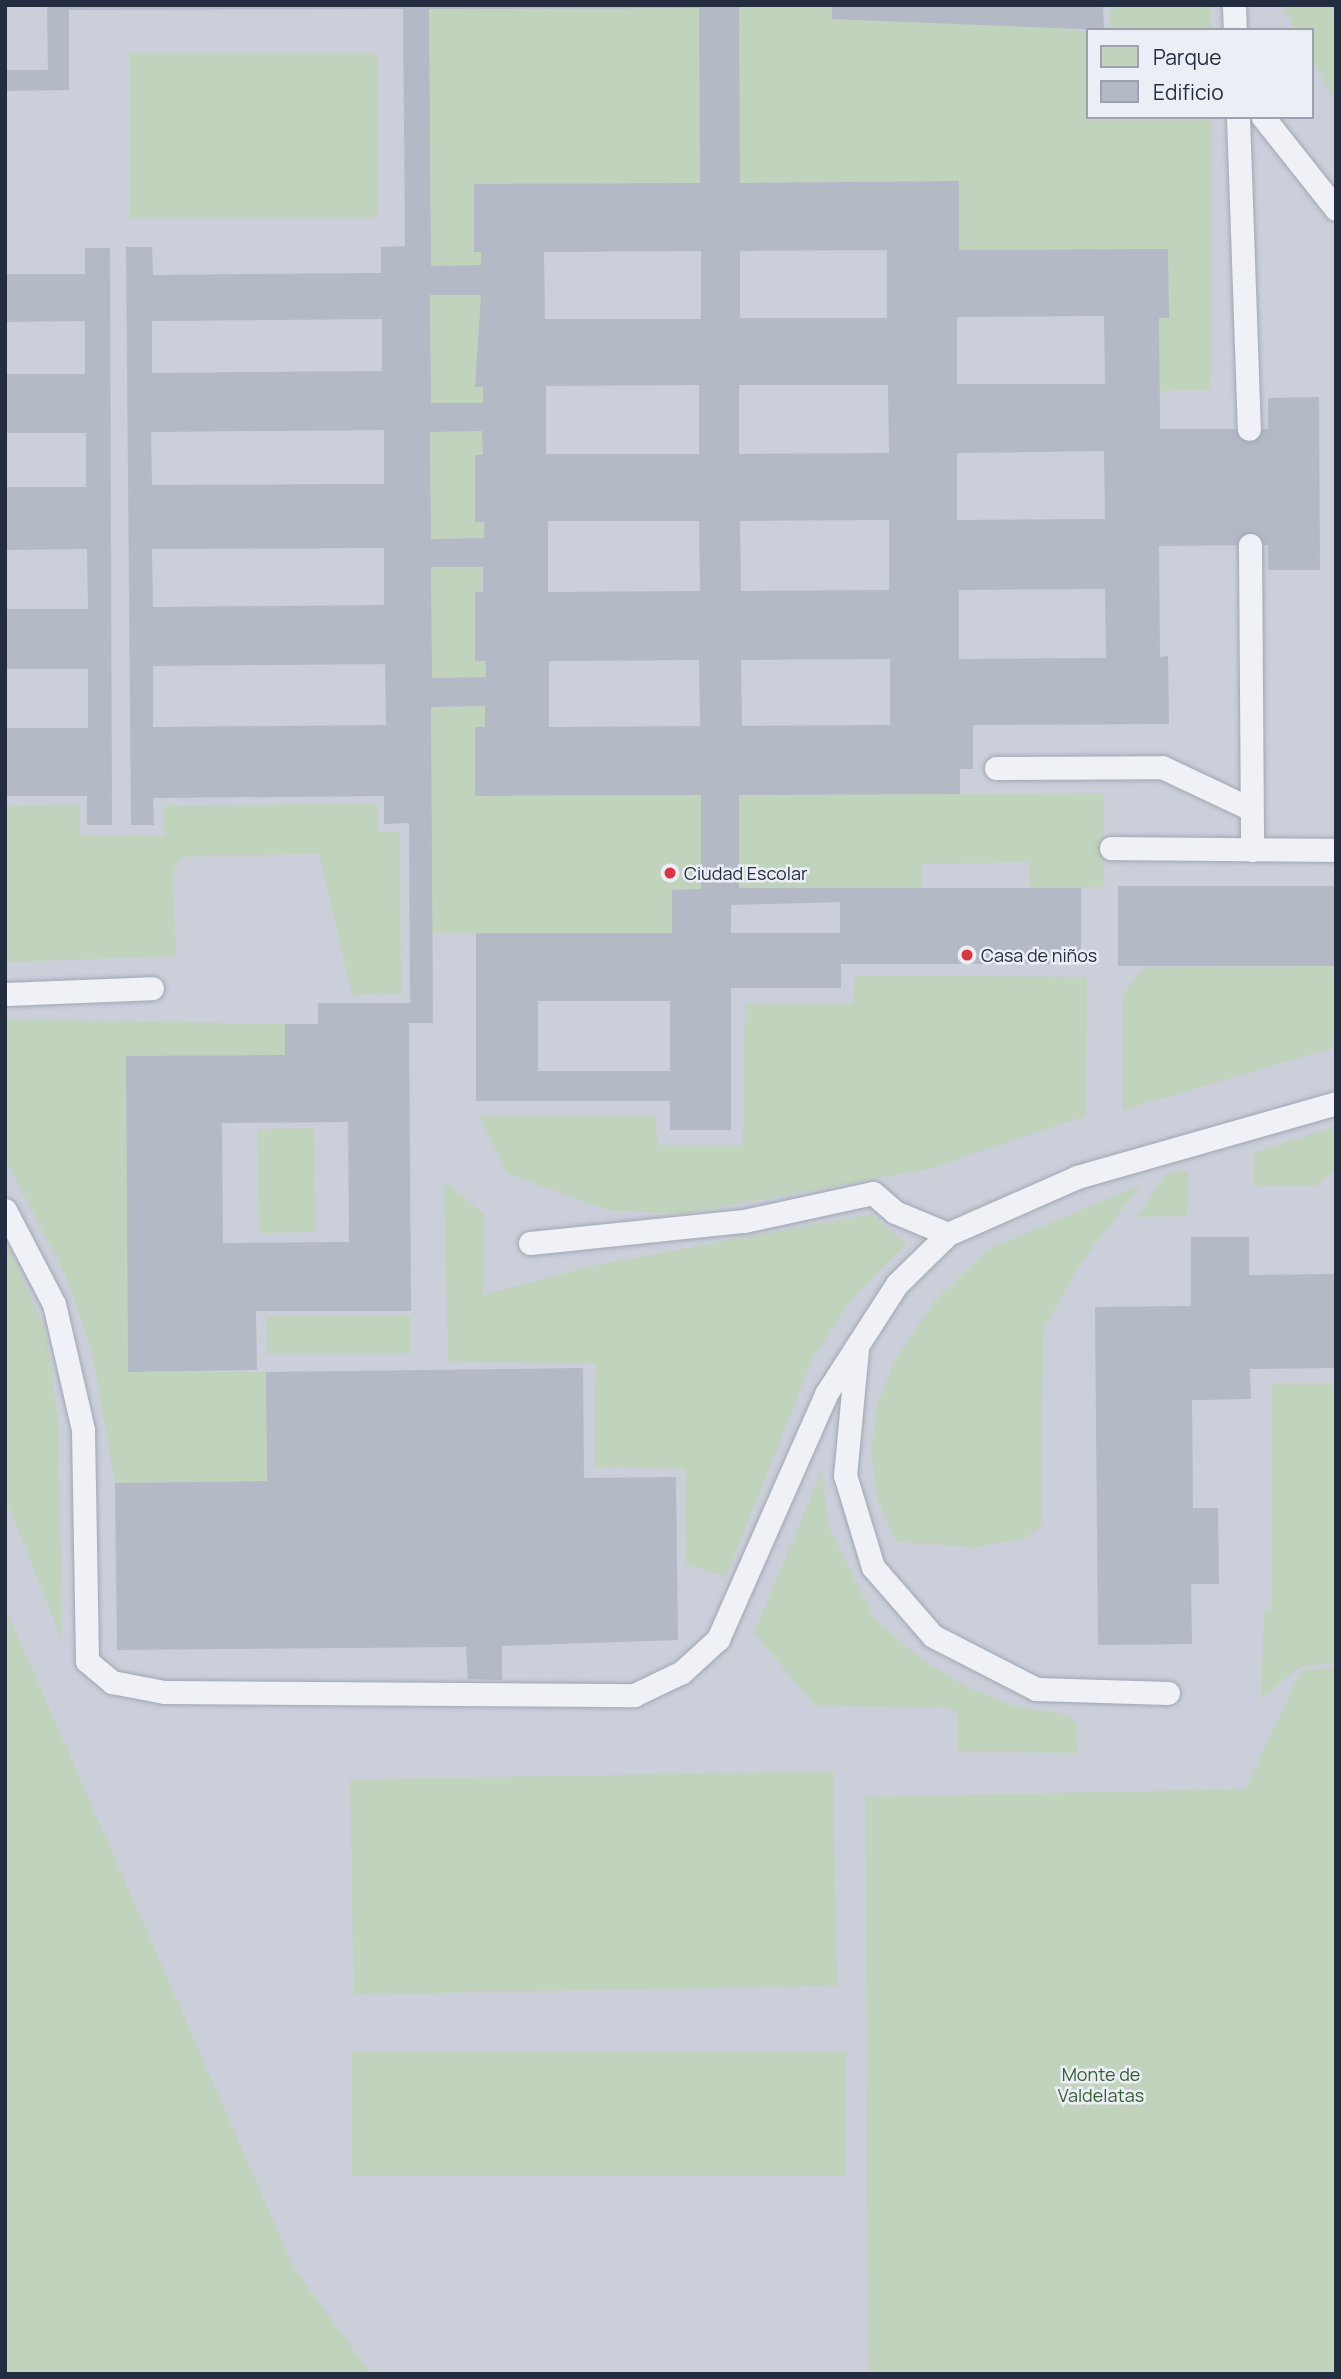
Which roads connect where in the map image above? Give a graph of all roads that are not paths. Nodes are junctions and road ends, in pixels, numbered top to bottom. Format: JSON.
{"nodes":[{"id":1,"x":1234,"y":5,"type":"edge"},
{"id":2,"x":1235,"y":28,"type":"edge"},
{"id":3,"x":1238,"y":119,"type":"edge"},
{"id":4,"x":1265,"y":119,"type":"edge"},
{"id":5,"x":1336,"y":209,"type":"edge"},
{"id":6,"x":1249,"y":429,"type":"dead end"},
{"id":7,"x":1250,"y":545,"type":"dead end"},
{"id":8,"x":996,"y":768,"type":"dead end"},
{"id":9,"x":1251,"y":809,"type":"junction"},
{"id":10,"x":1111,"y":849,"type":"dead end"},
{"id":11,"x":1252,"y":850,"type":"junction"},
{"id":12,"x":1336,"y":850,"type":"edge"},
{"id":13,"x":152,"y":988,"type":"dead end"},
{"id":14,"x":5,"y":994,"type":"edge"},
{"id":15,"x":1336,"y":1103,"type":"edge"},
{"id":16,"x":5,"y":1210,"type":"edge"},
{"id":17,"x":948,"y":1234,"type":"junction"},
{"id":18,"x":530,"y":1243,"type":"dead end"},
{"id":19,"x":857,"y":1346,"type":"junction"},
{"id":20,"x":1168,"y":1693,"type":"dead end"}],
"edges":[{"from":1,"to":2,"type":"lane"},
{"from":3,"to":6,"type":"lane"},
{"from":4,"to":5,"type":"lane"},
{"from":7,"to":9,"type":"lane"},
{"from":8,"to":9,"type":"lane"},
{"from":9,"to":11,"type":"lane"},
{"from":10,"to":11,"type":"lane"},
{"from":11,"to":12,"type":"lane"},
{"from":13,"to":14,"type":"lane"},
{"from":15,"to":17,"type":"lane"},
{"from":16,"to":19,"type":"lane"},
{"from":17,"to":18,"type":"lane"},
{"from":17,"to":19,"type":"lane"},
{"from":19,"to":20,"type":"lane"}]}
